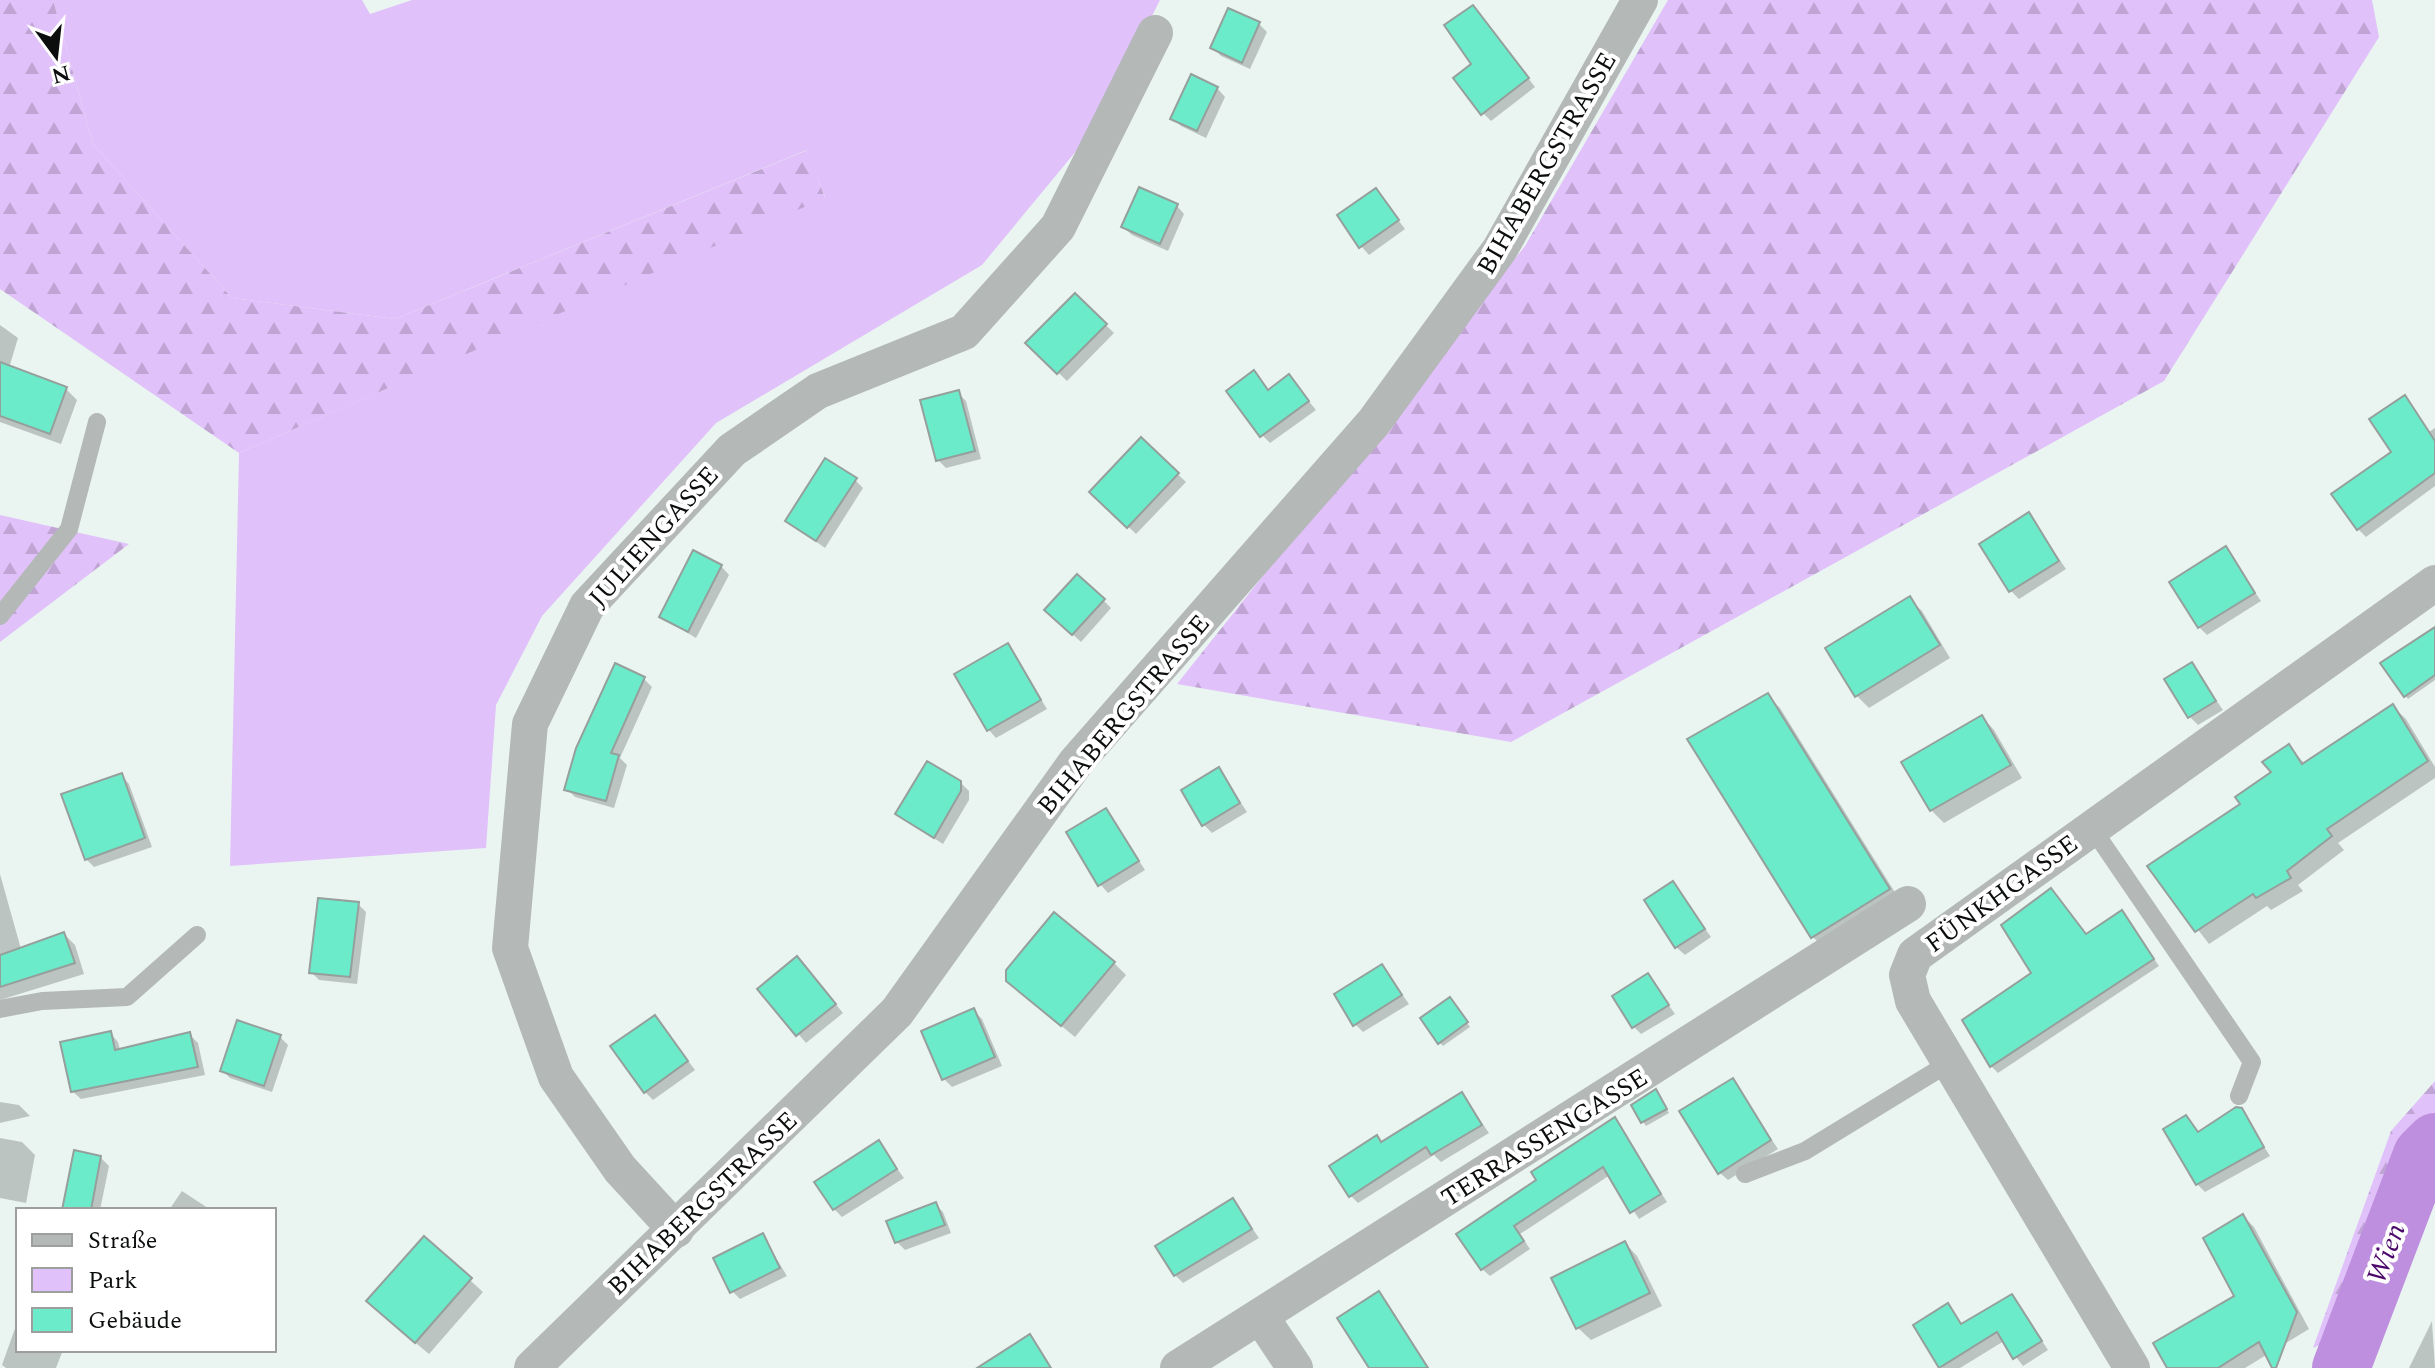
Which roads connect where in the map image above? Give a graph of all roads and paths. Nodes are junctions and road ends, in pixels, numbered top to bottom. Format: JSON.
{"nodes":[{"id":1,"x":1640,"y":0,"type":"edge"},
{"id":2,"x":1155,"y":33,"type":"dead end"},
{"id":3,"x":97,"y":422,"type":"dead end"},
{"id":4,"x":2435,"y":583,"type":"edge"},
{"id":5,"x":0,"y":616,"type":"edge"},
{"id":6,"x":2092,"y":828,"type":"junction"},
{"id":7,"x":1908,"y":904,"type":"dead end"},
{"id":8,"x":197,"y":935,"type":"dead end"},
{"id":9,"x":0,"y":1009,"type":"edge"},
{"id":10,"x":1949,"y":1063,"type":"junction"},
{"id":11,"x":2239,"y":1096,"type":"dead end"},
{"id":12,"x":1745,"y":1174,"type":"dead end"},
{"id":13,"x":676,"y":1230,"type":"junction"},
{"id":14,"x":1261,"y":1317,"type":"junction"},
{"id":15,"x":532,"y":1368,"type":"edge"},
{"id":16,"x":1178,"y":1368,"type":"edge"},
{"id":17,"x":1295,"y":1368,"type":"edge"},
{"id":18,"x":2132,"y":1368,"type":"edge"}],
"edges":[{"from":1,"to":13,"type":"street","name":"BIHABERGSTRASSE"},
{"from":2,"to":13,"type":"street","name":"JULIENGASSE"},
{"from":3,"to":5,"type":"lane"},
{"from":4,"to":6,"type":"street","name":"FÜNKHGASSE"},
{"from":6,"to":10,"type":"street","name":"FÜNKHGASSE"},
{"from":6,"to":11,"type":"lane"},
{"from":7,"to":14,"type":"street","name":"TERRASSENGASSE"},
{"from":8,"to":9,"type":"lane"},
{"from":10,"to":12,"type":"lane"},
{"from":10,"to":18,"type":"street","name":"FÜNKHGASSE"},
{"from":13,"to":15,"type":"street","name":"BIHABERGSTRASSE"},
{"from":14,"to":16,"type":"street","name":"TERRASSENGASSE"},
{"from":14,"to":17,"type":"street"}]}
